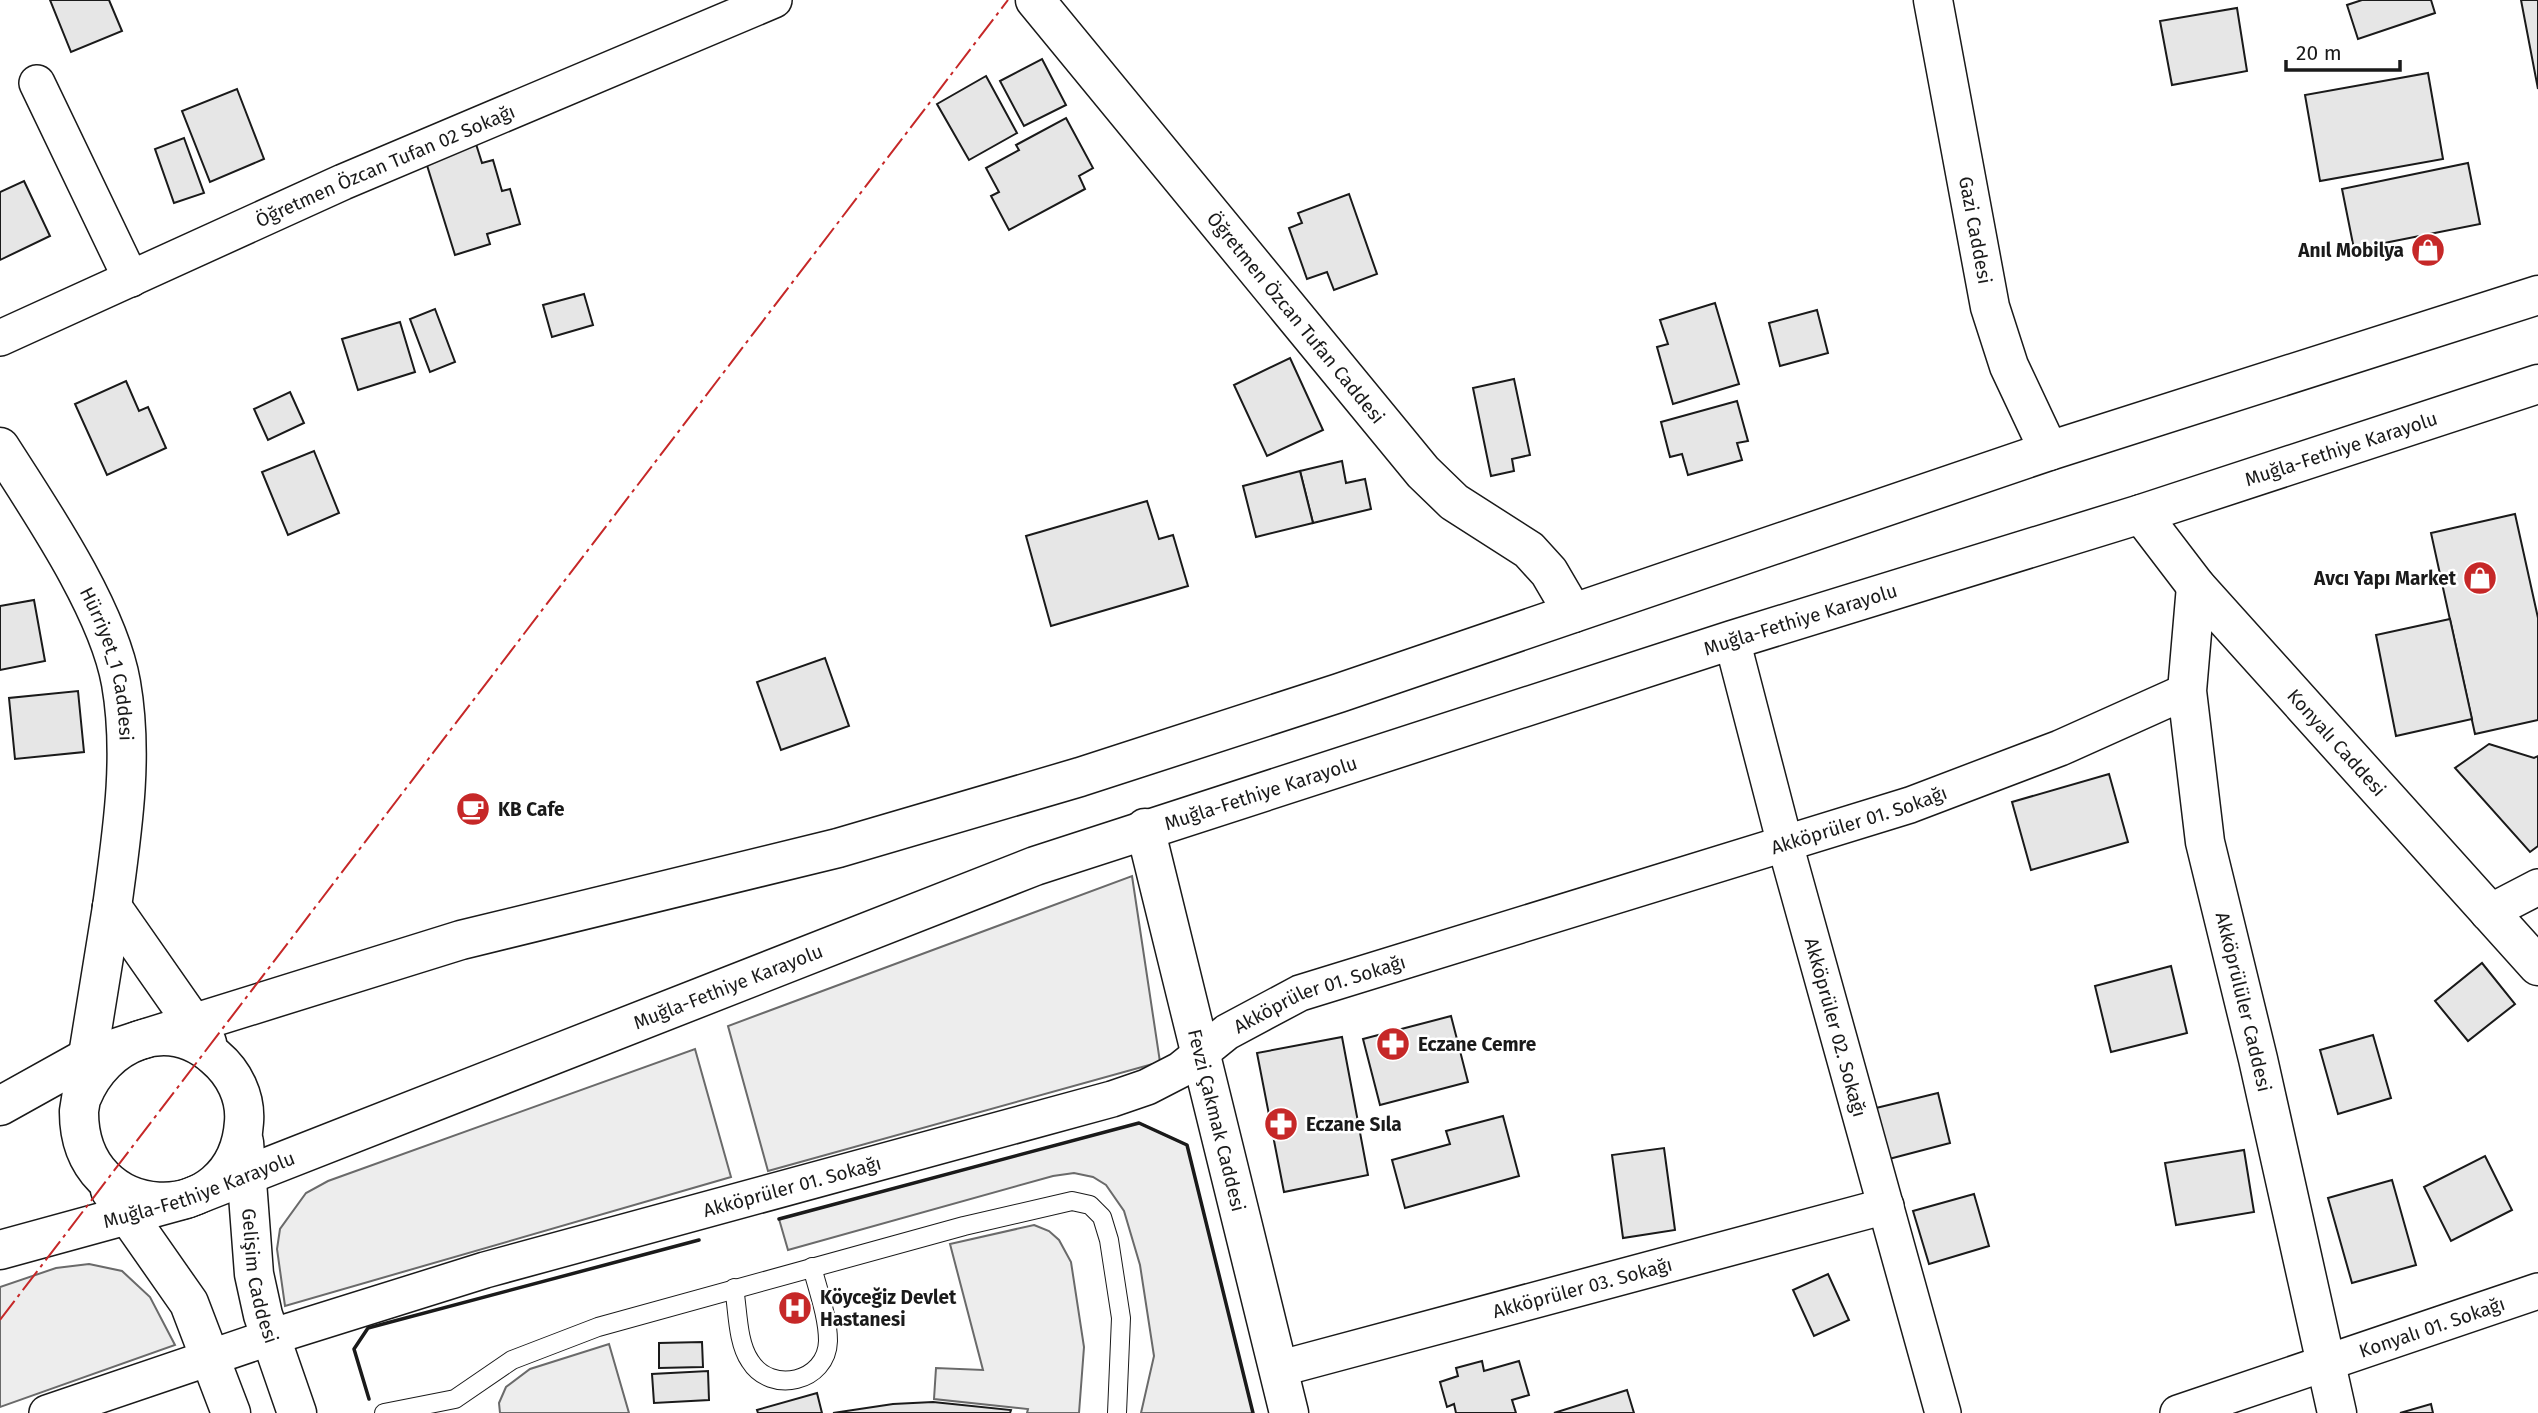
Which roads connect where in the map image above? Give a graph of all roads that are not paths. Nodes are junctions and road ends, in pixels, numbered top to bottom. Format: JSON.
{"nodes":[{"id":1,"x":774,"y":0,"type":"edge"},
{"id":2,"x":1035,"y":0,"type":"edge"},
{"id":3,"x":1933,"y":0,"type":"edge"},
{"id":4,"x":37,"y":83,"type":"dead end"},
{"id":5,"x":131,"y":279,"type":"junction"},
{"id":6,"x":2538,"y":295,"type":"edge"},
{"id":7,"x":0,"y":338,"type":"edge"},
{"id":8,"x":2538,"y":383,"type":"edge"},
{"id":9,"x":0,"y":447,"type":"edge"},
{"id":10,"x":2049,"y":450,"type":"junction"},
{"id":11,"x":2141,"y":514,"type":"junction"},
{"id":12,"x":2196,"y":586,"type":"junction"},
{"id":13,"x":1573,"y":613,"type":"junction"},
{"id":14,"x":1732,"y":640,"type":"junction"},
{"id":15,"x":2188,"y":691,"type":"junction"},
{"id":16,"x":1145,"y":828,"type":"junction"},
{"id":17,"x":1784,"y":844,"type":"junction"},
{"id":18,"x":2538,"y":887,"type":"edge"},
{"id":19,"x":112,"y":906,"type":"junction"},
{"id":20,"x":2488,"y":914,"type":"junction"},
{"id":21,"x":2538,"y":967,"type":"edge"},
{"id":22,"x":194,"y":1023,"type":"junction"},
{"id":23,"x":140,"y":1040,"type":"junction"},
{"id":24,"x":1200,"y":1055,"type":"junction"},
{"id":25,"x":88,"y":1057,"type":"junction"},
{"id":26,"x":219,"y":1060,"type":"junction"},
{"id":27,"x":82,"y":1097,"type":"junction"},
{"id":28,"x":0,"y":1105,"type":"edge"},
{"id":29,"x":243,"y":1132,"type":"junction"},
{"id":30,"x":246,"y":1175,"type":"junction"},
{"id":31,"x":100,"y":1177,"type":"junction"},
{"id":32,"x":186,"y":1199,"type":"junction"},
{"id":33,"x":1885,"y":1206,"type":"junction"},
{"id":34,"x":128,"y":1215,"type":"junction"},
{"id":35,"x":0,"y":1250,"type":"edge"},
{"id":36,"x":812,"y":1267,"type":"junction"},
{"id":37,"x":734,"y":1288,"type":"junction"},
{"id":38,"x":2538,"y":1291,"type":"edge"},
{"id":39,"x":271,"y":1337,"type":"junction"},
{"id":40,"x":211,"y":1356,"type":"junction"},
{"id":41,"x":2325,"y":1361,"type":"junction"},
{"id":42,"x":1278,"y":1369,"type":"junction"},
{"id":43,"x":457,"y":1406,"type":"edge"},
{"id":44,"x":47,"y":1413,"type":"edge"},
{"id":45,"x":231,"y":1413,"type":"edge"},
{"id":46,"x":297,"y":1413,"type":"edge"},
{"id":47,"x":384,"y":1413,"type":"edge"},
{"id":48,"x":1117,"y":1413,"type":"edge"},
{"id":49,"x":1289,"y":1413,"type":"edge"},
{"id":50,"x":1943,"y":1413,"type":"edge"},
{"id":51,"x":2178,"y":1413,"type":"edge"},
{"id":52,"x":2337,"y":1413,"type":"edge"}],
"edges":[{"from":1,"to":5,"type":"street","name":"Öğretmen Özcan Tufan 02 Sokağı"},
{"from":2,"to":13,"type":"main road","name":"Öğretmen Özcan Tufan Caddesi"},
{"from":3,"to":10,"type":"main road","name":"Gazi Caddesi"},
{"from":4,"to":5,"type":"street"},
{"from":5,"to":7,"type":"street","name":"Öğretmen Özcan Tufan 02 Sokağı"},
{"from":6,"to":10,"type":"main road"},
{"from":8,"to":11,"type":"main road","name":"Muğla-Fethiye Karayolu"},
{"from":9,"to":19,"type":"main road","name":"Hürriyet_1 Caddesi"},
{"from":10,"to":13,"type":"main road"},
{"from":11,"to":12,"type":"main road","name":"Konyalı Caddesi"},
{"from":11,"to":14,"type":"main road","name":"Muğla-Fethiye Karayolu"},
{"from":12,"to":15,"type":"main road","name":"Akköprülüler Caddesi"},
{"from":12,"to":20,"type":"main road","name":"Konyalı Caddesi"},
{"from":13,"to":22,"type":"main road"},
{"from":14,"to":16,"type":"main road","name":"Muğla-Fethiye Karayolu"},
{"from":14,"to":17,"type":"street","name":"Akköprüler 02. Sokağı"},
{"from":15,"to":17,"type":"street","name":"Akköprüler 01. Sokağı"},
{"from":15,"to":41,"type":"main road","name":"Akköprülüler Caddesi"},
{"from":16,"to":24,"type":"main road","name":"Fevzi Çakmak Caddesi"},
{"from":16,"to":30,"type":"main road","name":"Muğla-Fethiye Karayolu"},
{"from":17,"to":24,"type":"street","name":"Akköprüler 01. Sokağı"},
{"from":17,"to":33,"type":"street","name":"Akköprüler 02. Sokağı"},
{"from":18,"to":20,"type":"street"},
{"from":19,"to":22,"type":"main road","name":"Gelişim Caddesi"},
{"from":19,"to":25,"type":"main road","name":"Hürriyet_1 Caddesi"},
{"from":20,"to":21,"type":"main road","name":"Konyalı Caddesi"},
{"from":22,"to":23,"type":"main road"},
{"from":22,"to":26,"type":"main road","name":"Gelişim Caddesi"},
{"from":23,"to":25,"type":"main road"},
{"from":23,"to":26,"type":"main road"},
{"from":23,"to":27,"type":"main road"},
{"from":24,"to":39,"type":"street","name":"Akköprüler 01. Sokağı"},
{"from":24,"to":42,"type":"main road","name":"Fevzi Çakmak Caddesi"},
{"from":25,"to":27,"type":"main road","name":"Hürriyet_1 Caddesi"},
{"from":25,"to":28,"type":"main road"},
{"from":26,"to":29,"type":"main road","name":"Gelişim Caddesi"},
{"from":27,"to":31,"type":"main road","name":"Hürriyet_1 Caddesi"},
{"from":29,"to":30,"type":"main road","name":"Gelişim Caddesi"},
{"from":29,"to":32,"type":"main road"},
{"from":30,"to":32,"type":"main road","name":"Muğla-Fethiye Karayolu"},
{"from":30,"to":39,"type":"main road","name":"Gelişim Caddesi"},
{"from":31,"to":32,"type":"main road"},
{"from":31,"to":34,"type":"main road"},
{"from":32,"to":34,"type":"main road","name":"Muğla-Fethiye Karayolu"},
{"from":33,"to":42,"type":"street","name":"Akköprüler 03. Sokağı"},
{"from":33,"to":50,"type":"street","name":"Akköprüler 02. Sokağı"},
{"from":34,"to":35,"type":"main road","name":"Muğla-Fethiye Karayolu"},
{"from":34,"to":40,"type":"main road"},
{"from":36,"to":37,"type":"lane"},
{"from":36,"to":37,"type":"lane"},
{"from":36,"to":48,"type":"lane"},
{"from":37,"to":43,"type":"lane"},
{"from":38,"to":41,"type":"street","name":"Konyalı 01. Sokağı"},
{"from":39,"to":40,"type":"street","name":"Akköprüler 01. Sokağı"},
{"from":39,"to":46,"type":"main road","name":"Gelişim Caddesi"},
{"from":40,"to":44,"type":"street","name":"Akköprüler 01. Sokağı"},
{"from":40,"to":45,"type":"main road"},
{"from":41,"to":51,"type":"street","name":"Konyalı 01. Sokağı"},
{"from":41,"to":52,"type":"main road","name":"Akköprülüler Caddesi"},
{"from":42,"to":49,"type":"main road","name":"Fevzi Çakmak Caddesi"},
{"from":43,"to":47,"type":"lane"}]}
